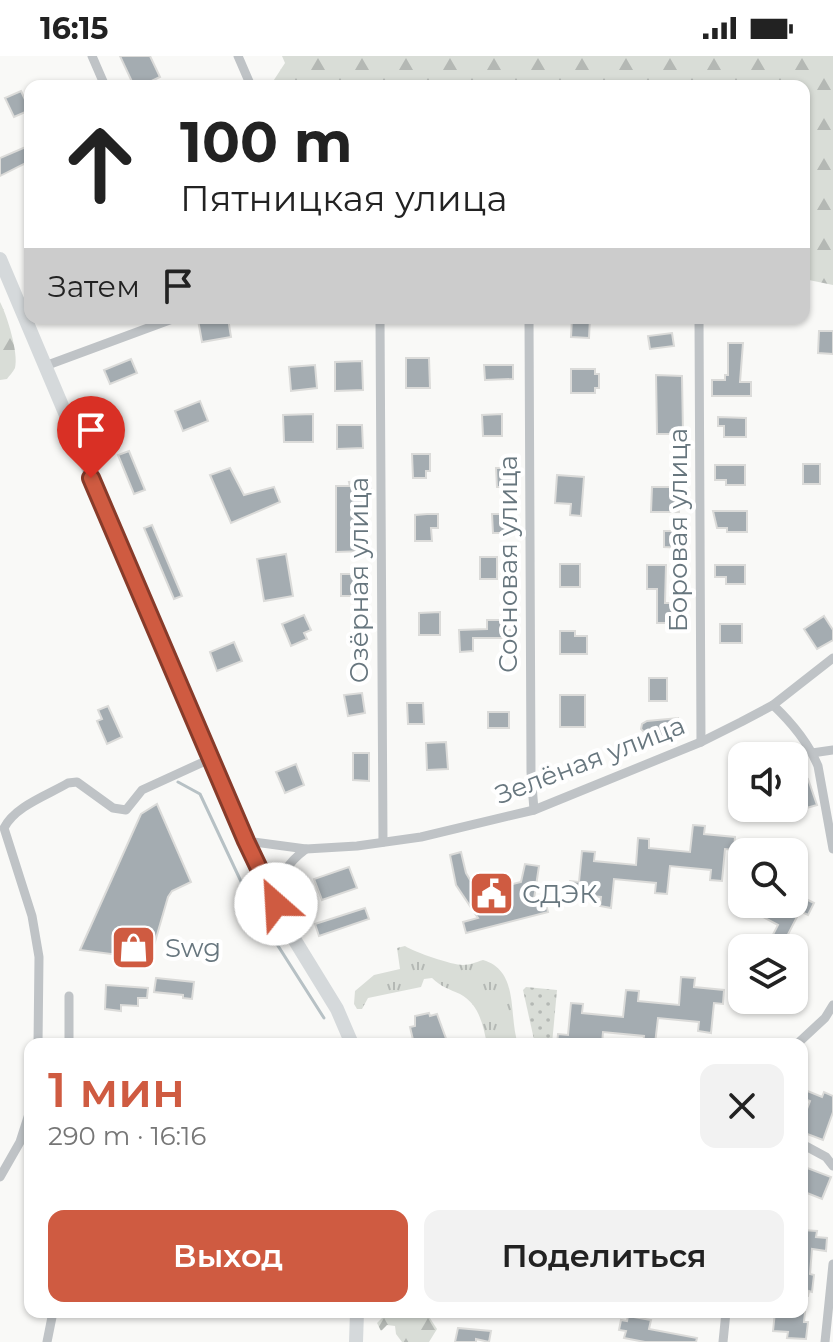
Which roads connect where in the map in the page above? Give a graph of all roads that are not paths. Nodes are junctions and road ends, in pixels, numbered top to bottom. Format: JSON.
{"nodes":[{"id":1,"x":92,"y":56,"type":"edge"},
{"id":2,"x":238,"y":56,"type":"edge"},
{"id":3,"x":102,"y":80,"type":"edge"},
{"id":4,"x":248,"y":80,"type":"edge"},
{"id":5,"x":0,"y":259,"type":"edge"},
{"id":6,"x":24,"y":316,"type":"edge"},
{"id":7,"x":27,"y":324,"type":"edge"},
{"id":8,"x":159,"y":324,"type":"edge"},
{"id":9,"x":380,"y":324,"type":"edge"},
{"id":10,"x":529,"y":324,"type":"edge"},
{"id":11,"x":699,"y":324,"type":"edge"},
{"id":12,"x":45,"y":366,"type":"junction"},
{"id":13,"x":833,"y":658,"type":"edge"},
{"id":14,"x":773,"y":705,"type":"junction"},
{"id":15,"x":701,"y":742,"type":"junction"},
{"id":16,"x":833,"y":750,"type":"edge"},
{"id":17,"x":812,"y":753,"type":"junction"},
{"id":18,"x":210,"y":759,"type":"junction"},
{"id":19,"x":534,"y":810,"type":"junction"},
{"id":20,"x":246,"y":841,"type":"junction"},
{"id":21,"x":383,"y":842,"type":"junction"},
{"id":22,"x":306,"y":849,"type":"junction"},
{"id":23,"x":833,"y":849,"type":"edge"},
{"id":24,"x":276,"y":904,"type":"junction"},
{"id":25,"x":69,"y":996,"type":"dead end"},
{"id":26,"x":833,"y":1005,"type":"edge"},
{"id":27,"x":38,"y":1038,"type":"edge"},
{"id":28,"x":69,"y":1038,"type":"edge"},
{"id":29,"x":349,"y":1038,"type":"edge"},
{"id":30,"x":803,"y":1038,"type":"edge"},
{"id":31,"x":24,"y":1130,"type":"edge"},
{"id":32,"x":808,"y":1147,"type":"edge"},
{"id":33,"x":833,"y":1166,"type":"edge"},
{"id":34,"x":0,"y":1177,"type":"edge"},
{"id":35,"x":833,"y":1264,"type":"edge"},
{"id":36,"x":52,"y":1318,"type":"edge"},
{"id":37,"x":357,"y":1318,"type":"edge"},
{"id":38,"x":725,"y":1318,"type":"edge"},
{"id":39,"x":47,"y":1342,"type":"edge"},
{"id":40,"x":356,"y":1342,"type":"edge"},
{"id":41,"x":723,"y":1342,"type":"edge"},
{"id":42,"x":825,"y":1342,"type":"edge"}],
"edges":[{"from":1,"to":3,"type":"street"},
{"from":2,"to":4,"type":"street"},
{"from":5,"to":6,"type":"main road"},
{"from":7,"to":12,"type":"main road"},
{"from":8,"to":12,"type":"street"},
{"from":9,"to":21,"type":"street","name":"Озёрная улица"},
{"from":10,"to":19,"type":"street","name":"Сосновая улица"},
{"from":11,"to":15,"type":"street","name":"Боровая улица"},
{"from":12,"to":18,"type":"main road"},
{"from":13,"to":14,"type":"street","name":"Зелёная улица"},
{"from":14,"to":15,"type":"street","name":"Зелёная улица"},
{"from":14,"to":17,"type":"street"},
{"from":15,"to":19,"type":"street","name":"Зелёная улица"},
{"from":16,"to":17,"type":"street"},
{"from":17,"to":23,"type":"street"},
{"from":18,"to":20,"type":"main road"},
{"from":18,"to":27,"type":"street"},
{"from":19,"to":21,"type":"street","name":"Зелёная улица"},
{"from":20,"to":22,"type":"street","name":"Зелёная улица"},
{"from":20,"to":24,"type":"main road"},
{"from":21,"to":22,"type":"street","name":"Зелёная улица"},
{"from":22,"to":24,"type":"street"},
{"from":24,"to":29,"type":"main road"},
{"from":25,"to":28,"type":"street"},
{"from":26,"to":30,"type":"street"},
{"from":31,"to":34,"type":"street"},
{"from":32,"to":33,"type":"street"},
{"from":35,"to":42,"type":"street"},
{"from":36,"to":39,"type":"street"},
{"from":37,"to":40,"type":"main road"},
{"from":38,"to":41,"type":"street"}]}
